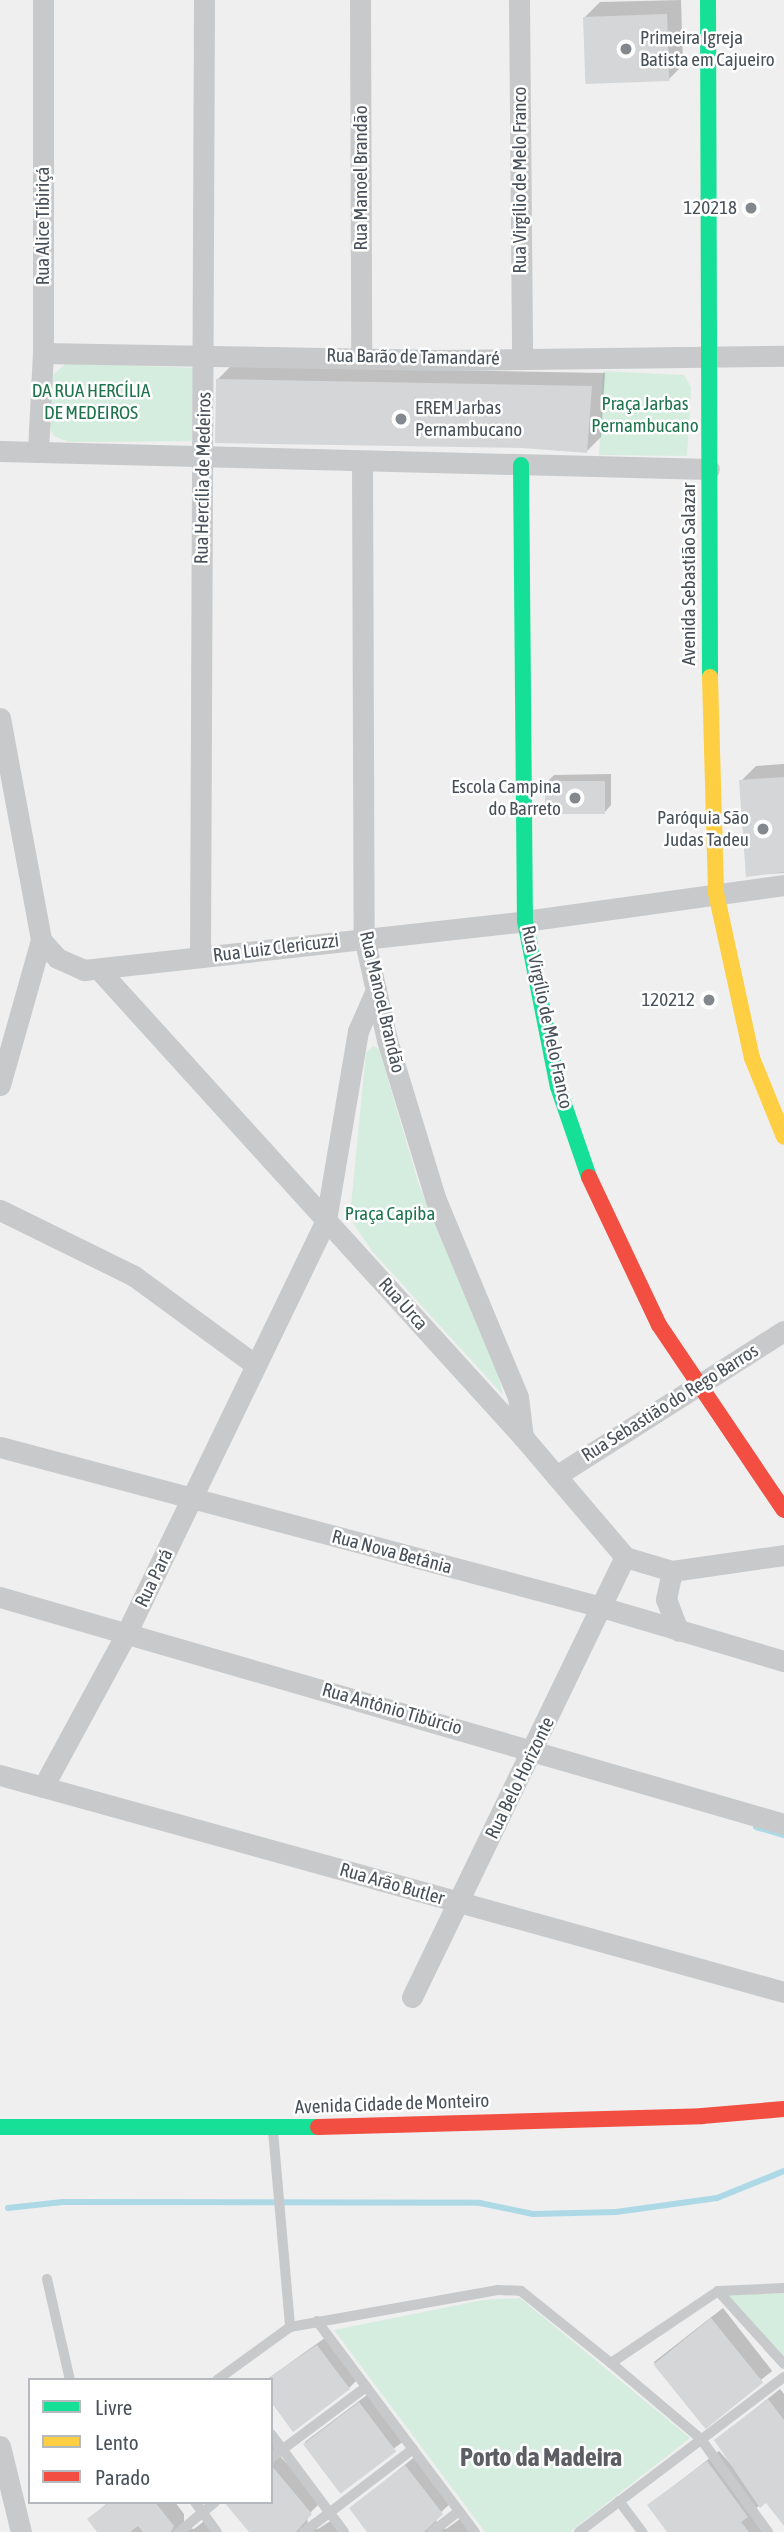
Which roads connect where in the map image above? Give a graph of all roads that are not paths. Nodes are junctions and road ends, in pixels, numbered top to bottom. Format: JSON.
{"nodes":[{"id":1,"x":43,"y":0,"type":"edge"},
{"id":2,"x":204,"y":0,"type":"edge"},
{"id":3,"x":360,"y":0,"type":"edge"},
{"id":4,"x":519,"y":0,"type":"edge"},
{"id":5,"x":708,"y":0,"type":"edge"},
{"id":6,"x":43,"y":353,"type":"junction"},
{"id":7,"x":205,"y":354,"type":"junction"},
{"id":8,"x":361,"y":356,"type":"junction"},
{"id":9,"x":784,"y":356,"type":"edge"},
{"id":10,"x":711,"y":357,"type":"junction"},
{"id":11,"x":522,"y":359,"type":"junction"},
{"id":12,"x":38,"y":451,"type":"junction"},
{"id":13,"x":0,"y":452,"type":"edge"},
{"id":14,"x":202,"y":459,"type":"junction"},
{"id":15,"x":362,"y":461,"type":"junction"},
{"id":16,"x":521,"y":465,"type":"junction"},
{"id":17,"x":709,"y":469,"type":"junction"},
{"id":18,"x":0,"y":718,"type":"edge"},
{"id":19,"x":784,"y":885,"type":"edge"},
{"id":20,"x":716,"y":893,"type":"junction"},
{"id":21,"x":525,"y":921,"type":"junction"},
{"id":22,"x":364,"y":937,"type":"junction"},
{"id":23,"x":41,"y":940,"type":"junction"},
{"id":24,"x":200,"y":957,"type":"junction"},
{"id":25,"x":101,"y":972,"type":"junction"},
{"id":26,"x":376,"y":990,"type":"junction"},
{"id":27,"x":0,"y":1085,"type":"edge"},
{"id":28,"x":784,"y":1137,"type":"edge"},
{"id":29,"x":0,"y":1210,"type":"edge"},
{"id":30,"x":326,"y":1220,"type":"junction"},
{"id":31,"x":784,"y":1331,"type":"edge"},
{"id":32,"x":253,"y":1363,"type":"junction"},
{"id":33,"x":698,"y":1385,"type":"junction"},
{"id":34,"x":523,"y":1437,"type":"junction"},
{"id":35,"x":0,"y":1447,"type":"edge"},
{"id":36,"x":556,"y":1476,"type":"junction"},
{"id":37,"x":193,"y":1500,"type":"junction"},
{"id":38,"x":784,"y":1510,"type":"edge"},
{"id":39,"x":784,"y":1555,"type":"edge"},
{"id":40,"x":625,"y":1558,"type":"junction"},
{"id":41,"x":672,"y":1571,"type":"junction"},
{"id":42,"x":0,"y":1597,"type":"edge"},
{"id":43,"x":598,"y":1606,"type":"junction"},
{"id":44,"x":678,"y":1630,"type":"junction"},
{"id":45,"x":122,"y":1641,"type":"junction"},
{"id":46,"x":784,"y":1661,"type":"edge"},
{"id":47,"x":534,"y":1750,"type":"junction"},
{"id":48,"x":0,"y":1775,"type":"edge"},
{"id":49,"x":43,"y":1787,"type":"junction"},
{"id":50,"x":784,"y":1824,"type":"edge"},
{"id":51,"x":459,"y":1903,"type":"junction"},
{"id":52,"x":784,"y":1992,"type":"edge"},
{"id":53,"x":412,"y":1997,"type":"dead end"},
{"id":54,"x":784,"y":2109,"type":"edge"},
{"id":55,"x":0,"y":2127,"type":"edge"},
{"id":56,"x":273,"y":2128,"type":"junction"},
{"id":57,"x":47,"y":2279,"type":"dead end"},
{"id":58,"x":784,"y":2288,"type":"edge"},
{"id":59,"x":718,"y":2291,"type":"junction"},
{"id":60,"x":317,"y":2321,"type":"junction"},
{"id":61,"x":290,"y":2327,"type":"junction"},
{"id":62,"x":611,"y":2363,"type":"junction"},
{"id":63,"x":784,"y":2364,"type":"edge"},
{"id":64,"x":229,"y":2376,"type":"edge"},
{"id":65,"x":784,"y":2377,"type":"edge"},
{"id":66,"x":70,"y":2378,"type":"edge"},
{"id":67,"x":366,"y":2387,"type":"junction"},
{"id":68,"x":273,"y":2437,"type":"edge"},
{"id":69,"x":701,"y":2439,"type":"junction"},
{"id":70,"x":0,"y":2446,"type":"edge"},
{"id":71,"x":282,"y":2449,"type":"junction"},
{"id":72,"x":413,"y":2449,"type":"junction"},
{"id":73,"x":273,"y":2456,"type":"edge"},
{"id":74,"x":619,"y":2501,"type":"junction"},
{"id":75,"x":196,"y":2504,"type":"edge"},
{"id":76,"x":212,"y":2504,"type":"edge"},
{"id":77,"x":459,"y":2511,"type":"junction"},
{"id":78,"x":202,"y":2512,"type":"junction"},
{"id":79,"x":329,"y":2512,"type":"junction"},
{"id":80,"x":21,"y":2532,"type":"edge"},
{"id":81,"x":179,"y":2532,"type":"edge"},
{"id":82,"x":217,"y":2532,"type":"edge"},
{"id":83,"x":304,"y":2532,"type":"edge"},
{"id":84,"x":344,"y":2532,"type":"edge"},
{"id":85,"x":432,"y":2532,"type":"edge"},
{"id":86,"x":475,"y":2532,"type":"edge"},
{"id":87,"x":579,"y":2532,"type":"edge"},
{"id":88,"x":642,"y":2532,"type":"edge"},
{"id":89,"x":768,"y":2532,"type":"edge"}],
"edges":[{"from":1,"to":6,"type":"street","name":"Rua Alice Tibiriçá"},
{"from":2,"to":7,"type":"street","name":"Rua Hercília de Medeiros"},
{"from":3,"to":8,"type":"street","name":"Rua Manoel Brandão"},
{"from":4,"to":11,"type":"street","name":"Rua Virgílio de Melo Franco"},
{"from":5,"to":10,"type":"street","name":"Avenida Sebastião Salazar"},
{"from":6,"to":7,"type":"street","name":"Rua Barão de Tamandaré"},
{"from":6,"to":12,"type":"street","name":"Rua Alice Tibiriçá"},
{"from":7,"to":8,"type":"street","name":"Rua Barão de Tamandaré"},
{"from":7,"to":14,"type":"street","name":"Rua Hercília de Medeiros"},
{"from":8,"to":11,"type":"street","name":"Rua Barão de Tamandaré"},
{"from":9,"to":10,"type":"street","name":"Rua Barão de Tamandaré"},
{"from":10,"to":11,"type":"street","name":"Rua Barão de Tamandaré"},
{"from":10,"to":17,"type":"street","name":"Avenida Sebastião Salazar"},
{"from":12,"to":13,"type":"street"},
{"from":12,"to":14,"type":"street"},
{"from":14,"to":15,"type":"street"},
{"from":14,"to":24,"type":"street","name":"Rua Hercília de Medeiros"},
{"from":15,"to":16,"type":"street"},
{"from":15,"to":22,"type":"street","name":"Rua Manoel Brandão"},
{"from":16,"to":17,"type":"street"},
{"from":16,"to":21,"type":"street","name":"Rua Virgílio de Melo Franco"},
{"from":17,"to":20,"type":"street","name":"Avenida Sebastião Salazar"},
{"from":18,"to":23,"type":"street"},
{"from":19,"to":20,"type":"street","name":"Rua Luiz Clericuzzi"},
{"from":20,"to":21,"type":"street","name":"Rua Luiz Clericuzzi"},
{"from":20,"to":28,"type":"street","name":"Avenida Sebastião Salazar"},
{"from":21,"to":22,"type":"street","name":"Rua Luiz Clericuzzi"},
{"from":21,"to":33,"type":"street","name":"Rua Virgílio de Melo Franco"},
{"from":22,"to":24,"type":"street","name":"Rua Luiz Clericuzzi"},
{"from":22,"to":26,"type":"street","name":"Rua Manoel Brandão"},
{"from":23,"to":25,"type":"street"},
{"from":23,"to":27,"type":"street"},
{"from":24,"to":25,"type":"street","name":"Rua Luiz Clericuzzi"},
{"from":25,"to":30,"type":"street","name":"Rua Urca"},
{"from":26,"to":30,"type":"street","name":"Rua Pará"},
{"from":26,"to":34,"type":"street","name":"Rua Manoel Brandão"},
{"from":29,"to":32,"type":"street"},
{"from":30,"to":32,"type":"street","name":"Rua Pará"},
{"from":30,"to":34,"type":"street","name":"Rua Urca"},
{"from":31,"to":33,"type":"street","name":"Rua Sebastião do Rego Barros"},
{"from":32,"to":37,"type":"street","name":"Rua Pará"},
{"from":33,"to":36,"type":"street","name":"Rua Sebastião do Rego Barros"},
{"from":33,"to":38,"type":"street","name":"Rua Virgílio de Melo Franco"},
{"from":34,"to":36,"type":"street","name":"Rua Urca"},
{"from":35,"to":37,"type":"street","name":"Rua Nova Betânia"},
{"from":36,"to":40,"type":"street","name":"Rua Urca"},
{"from":37,"to":43,"type":"street","name":"Rua Nova Betânia"},
{"from":37,"to":45,"type":"street","name":"Rua Pará"},
{"from":39,"to":41,"type":"street"},
{"from":40,"to":41,"type":"street"},
{"from":40,"to":43,"type":"street","name":"Rua Belo Horizonte"},
{"from":41,"to":44,"type":"street"},
{"from":42,"to":45,"type":"street","name":"Rua Antônio Tibúrcio"},
{"from":43,"to":44,"type":"street","name":"Rua Nova Betânia"},
{"from":43,"to":47,"type":"street","name":"Rua Belo Horizonte"},
{"from":44,"to":46,"type":"street","name":"Rua Nova Betânia"},
{"from":45,"to":47,"type":"street","name":"Rua Antônio Tibúrcio"},
{"from":45,"to":49,"type":"street","name":"Rua Pará"},
{"from":47,"to":50,"type":"street","name":"Rua Antônio Tibúrcio"},
{"from":47,"to":51,"type":"street","name":"Rua Belo Horizonte"},
{"from":48,"to":49,"type":"street","name":"Rua Arão Butler"},
{"from":49,"to":51,"type":"street","name":"Rua Arão Butler"},
{"from":51,"to":52,"type":"street","name":"Rua Arão Butler"},
{"from":51,"to":53,"type":"street","name":"Rua Belo Horizonte"},
{"from":54,"to":56,"type":"street","name":"Avenida Cidade de Monteiro"},
{"from":55,"to":56,"type":"street","name":"Avenida Cidade de Monteiro"},
{"from":56,"to":61,"type":"lane"},
{"from":57,"to":66,"type":"lane"},
{"from":58,"to":59,"type":"lane"},
{"from":59,"to":62,"type":"lane"},
{"from":59,"to":63,"type":"lane"},
{"from":60,"to":61,"type":"lane"},
{"from":60,"to":62,"type":"lane"},
{"from":60,"to":67,"type":"lane"},
{"from":61,"to":64,"type":"lane"},
{"from":62,"to":69,"type":"lane"},
{"from":65,"to":69,"type":"lane"},
{"from":67,"to":71,"type":"lane"},
{"from":67,"to":72,"type":"lane"},
{"from":68,"to":71,"type":"lane"},
{"from":69,"to":74,"type":"lane"},
{"from":69,"to":89,"type":"lane"},
{"from":70,"to":80,"type":"street"},
{"from":71,"to":73,"type":"lane"},
{"from":71,"to":79,"type":"lane"},
{"from":72,"to":77,"type":"lane"},
{"from":72,"to":79,"type":"lane"},
{"from":74,"to":87,"type":"lane"},
{"from":74,"to":88,"type":"lane"},
{"from":75,"to":78,"type":"lane"},
{"from":76,"to":78,"type":"lane"},
{"from":77,"to":85,"type":"lane"},
{"from":77,"to":86,"type":"lane"},
{"from":78,"to":81,"type":"lane"},
{"from":78,"to":82,"type":"lane"},
{"from":79,"to":83,"type":"lane"},
{"from":79,"to":84,"type":"lane"}]}
